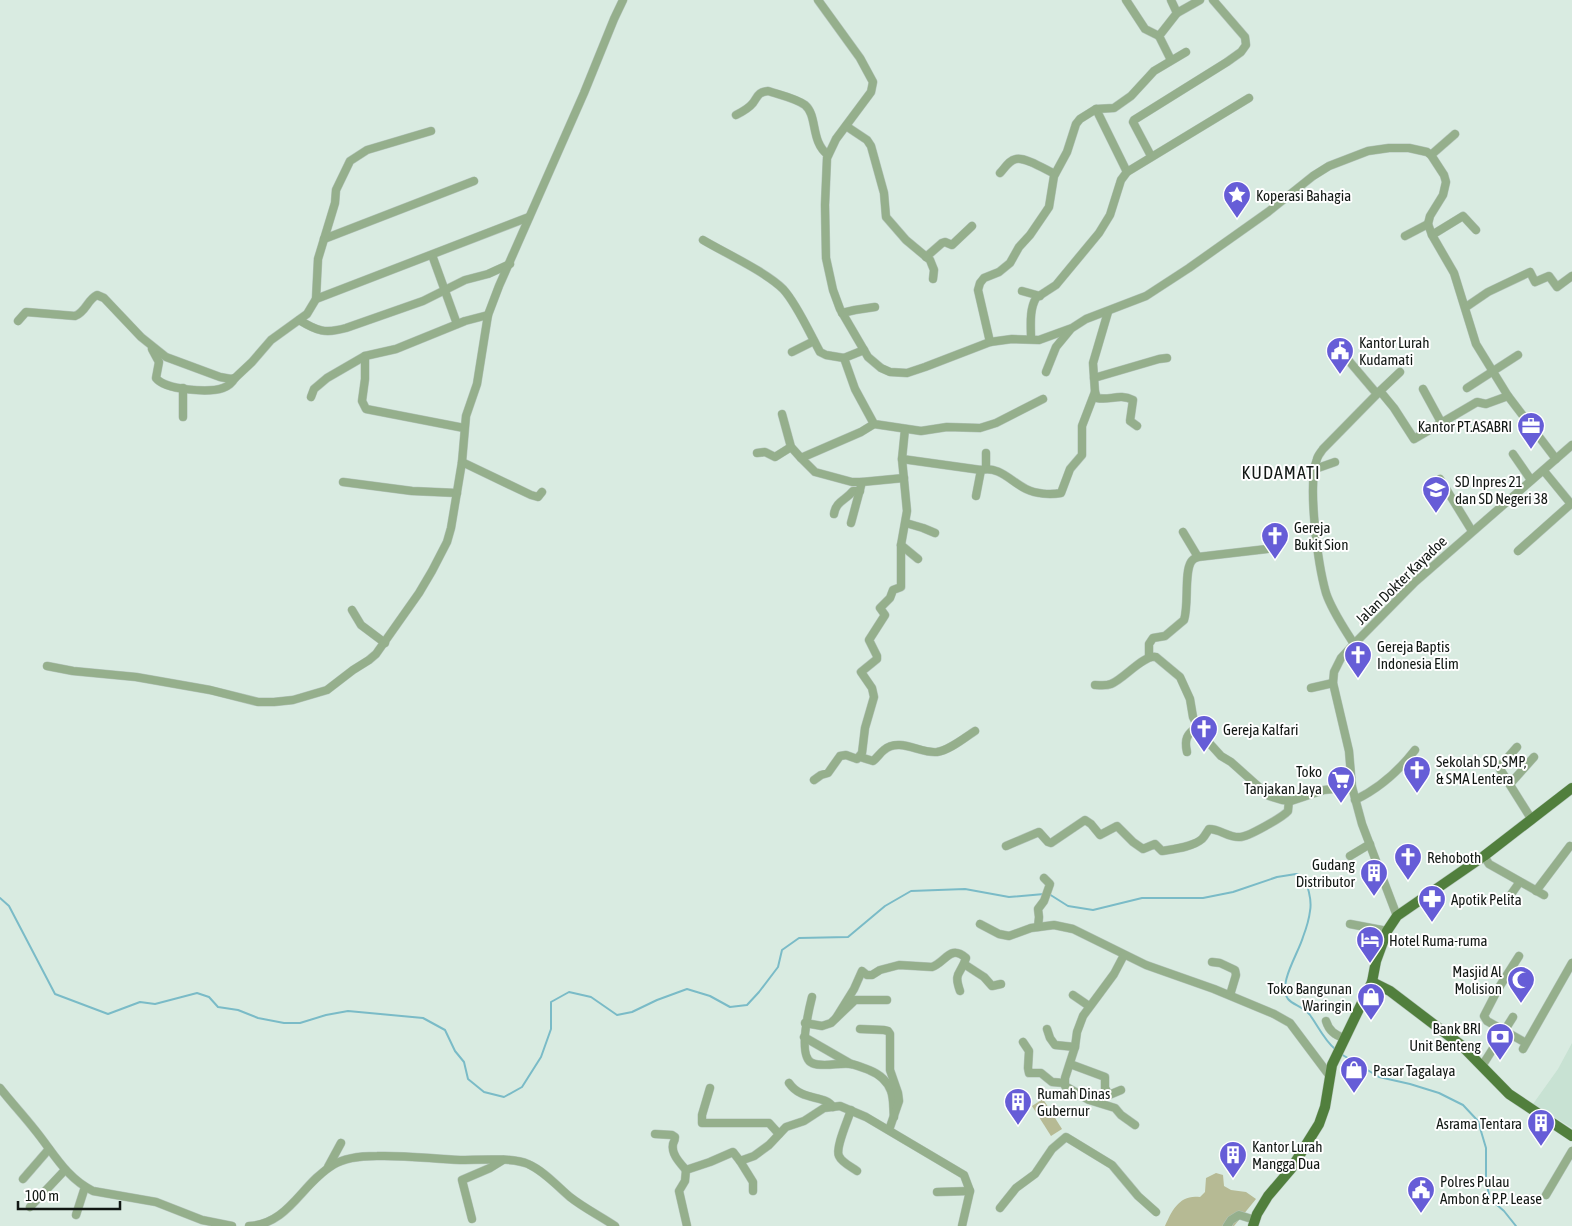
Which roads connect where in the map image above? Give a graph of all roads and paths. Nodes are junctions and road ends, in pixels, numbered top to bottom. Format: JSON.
{"nodes":[{"id":1,"x":624,"y":0,"type":"edge"},
{"id":2,"x":818,"y":0,"type":"edge"},
{"id":3,"x":1126,"y":0,"type":"edge"},
{"id":4,"x":1171,"y":0,"type":"edge"},
{"id":5,"x":1200,"y":0,"type":"edge"},
{"id":6,"x":1213,"y":0,"type":"edge"},
{"id":7,"x":1177,"y":13,"type":"junction"},
{"id":8,"x":1159,"y":36,"type":"junction"},
{"id":9,"x":1186,"y":52,"type":"dead end"},
{"id":10,"x":1172,"y":60,"type":"junction"},
{"id":11,"x":1249,"y":98,"type":"dead end"},
{"id":12,"x":1096,"y":109,"type":"junction"},
{"id":13,"x":736,"y":115,"type":"dead end"},
{"id":14,"x":846,"y":126,"type":"junction"},
{"id":15,"x":430,"y":131,"type":"dead end"},
{"id":16,"x":1455,"y":134,"type":"dead end"},
{"id":17,"x":828,"y":155,"type":"junction"},
{"id":18,"x":1431,"y":155,"type":"junction"},
{"id":19,"x":1151,"y":156,"type":"junction"},
{"id":20,"x":1127,"y":172,"type":"junction"},
{"id":21,"x":1000,"y":173,"type":"dead end"},
{"id":22,"x":1055,"y":174,"type":"junction"},
{"id":23,"x":474,"y":181,"type":"dead end"},
{"id":24,"x":529,"y":217,"type":"junction"},
{"id":25,"x":1428,"y":224,"type":"junction"},
{"id":26,"x":972,"y":226,"type":"dead end"},
{"id":27,"x":1476,"y":230,"type":"dead end"},
{"id":28,"x":1432,"y":235,"type":"junction"},
{"id":29,"x":1405,"y":236,"type":"dead end"},
{"id":30,"x":324,"y":239,"type":"junction"},
{"id":31,"x":703,"y":240,"type":"dead end"},
{"id":32,"x":432,"y":255,"type":"junction"},
{"id":33,"x":926,"y":257,"type":"junction"},
{"id":34,"x":510,"y":264,"type":"junction"},
{"id":35,"x":1572,"y":276,"type":"edge"},
{"id":36,"x":932,"y":279,"type":"dead end"},
{"id":37,"x":444,"y":290,"type":"junction"},
{"id":38,"x":1022,"y":291,"type":"dead end"},
{"id":39,"x":1040,"y":296,"type":"junction"},
{"id":40,"x":316,"y":298,"type":"junction"},
{"id":41,"x":875,"y":307,"type":"dead end"},
{"id":42,"x":1466,"y":307,"type":"junction"},
{"id":43,"x":1108,"y":312,"type":"junction"},
{"id":44,"x":842,"y":313,"type":"junction"},
{"id":45,"x":488,"y":315,"type":"junction"},
{"id":46,"x":299,"y":320,"type":"junction"},
{"id":47,"x":18,"y":321,"type":"dead end"},
{"id":48,"x":457,"y":324,"type":"junction"},
{"id":49,"x":1072,"y":328,"type":"junction"},
{"id":50,"x":1031,"y":339,"type":"junction"},
{"id":51,"x":814,"y":341,"type":"junction"},
{"id":52,"x":990,"y":342,"type":"junction"},
{"id":53,"x":149,"y":344,"type":"junction"},
{"id":54,"x":864,"y":350,"type":"junction"},
{"id":55,"x":792,"y":352,"type":"dead end"},
{"id":56,"x":1518,"y":354,"type":"dead end"},
{"id":57,"x":365,"y":356,"type":"junction"},
{"id":58,"x":844,"y":358,"type":"junction"},
{"id":59,"x":1167,"y":358,"type":"dead end"},
{"id":60,"x":1349,"y":361,"type":"dead end"},
{"id":61,"x":1493,"y":371,"type":"junction"},
{"id":62,"x":1046,"y":372,"type":"dead end"},
{"id":63,"x":1400,"y":372,"type":"dead end"},
{"id":64,"x":235,"y":378,"type":"junction"},
{"id":65,"x":1094,"y":378,"type":"junction"},
{"id":66,"x":183,"y":388,"type":"junction"},
{"id":67,"x":1467,"y":388,"type":"dead end"},
{"id":68,"x":1423,"y":389,"type":"dead end"},
{"id":69,"x":1094,"y":392,"type":"junction"},
{"id":70,"x":1379,"y":392,"type":"junction"},
{"id":71,"x":1508,"y":396,"type":"junction"},
{"id":72,"x":311,"y":397,"type":"dead end"},
{"id":73,"x":1043,"y":399,"type":"dead end"},
{"id":74,"x":782,"y":414,"type":"dead end"},
{"id":75,"x":184,"y":417,"type":"dead end"},
{"id":76,"x":1442,"y":422,"type":"junction"},
{"id":77,"x":874,"y":424,"type":"junction"},
{"id":78,"x":1137,"y":426,"type":"dead end"},
{"id":79,"x":464,"y":428,"type":"junction"},
{"id":80,"x":905,"y":428,"type":"junction"},
{"id":81,"x":1572,"y":445,"type":"edge"},
{"id":82,"x":791,"y":447,"type":"junction"},
{"id":83,"x":986,"y":452,"type":"dead end"},
{"id":84,"x":757,"y":453,"type":"dead end"},
{"id":85,"x":1513,"y":454,"type":"dead end"},
{"id":86,"x":801,"y":458,"type":"junction"},
{"id":87,"x":902,"y":459,"type":"junction"},
{"id":88,"x":1556,"y":459,"type":"junction"},
{"id":89,"x":462,"y":462,"type":"junction"},
{"id":90,"x":1335,"y":462,"type":"dead end"},
{"id":91,"x":1315,"y":469,"type":"junction"},
{"id":92,"x":983,"y":470,"type":"junction"},
{"id":93,"x":1544,"y":471,"type":"junction"},
{"id":94,"x":904,"y":478,"type":"junction"},
{"id":95,"x":1440,"y":479,"type":"dead end"},
{"id":96,"x":1531,"y":480,"type":"junction"},
{"id":97,"x":343,"y":482,"type":"dead end"},
{"id":98,"x":862,"y":482,"type":"junction"},
{"id":99,"x":860,"y":491,"type":"junction"},
{"id":100,"x":542,"y":492,"type":"dead end"},
{"id":101,"x":456,"y":494,"type":"junction"},
{"id":102,"x":976,"y":496,"type":"dead end"},
{"id":103,"x":1571,"y":503,"type":"edge"},
{"id":104,"x":834,"y":514,"type":"dead end"},
{"id":105,"x":851,"y":523,"type":"dead end"},
{"id":106,"x":906,"y":523,"type":"junction"},
{"id":107,"x":1472,"y":531,"type":"junction"},
{"id":108,"x":1183,"y":532,"type":"dead end"},
{"id":109,"x":935,"y":533,"type":"dead end"},
{"id":110,"x":901,"y":545,"type":"junction"},
{"id":111,"x":1268,"y":549,"type":"dead end"},
{"id":112,"x":1518,"y":551,"type":"dead end"},
{"id":113,"x":1198,"y":557,"type":"junction"},
{"id":114,"x":918,"y":559,"type":"dead end"},
{"id":115,"x":352,"y":610,"type":"dead end"},
{"id":116,"x":385,"y":643,"type":"junction"},
{"id":117,"x":1354,"y":644,"type":"junction"},
{"id":118,"x":1149,"y":657,"type":"junction"},
{"id":119,"x":47,"y":666,"type":"dead end"},
{"id":120,"x":1333,"y":683,"type":"junction"},
{"id":121,"x":1095,"y":686,"type":"dead end"},
{"id":122,"x":1311,"y":688,"type":"dead end"},
{"id":123,"x":1198,"y":727,"type":"junction"},
{"id":124,"x":974,"y":731,"type":"dead end"},
{"id":125,"x":1517,"y":747,"type":"dead end"},
{"id":126,"x":1414,"y":750,"type":"dead end"},
{"id":127,"x":1187,"y":752,"type":"dead end"},
{"id":128,"x":860,"y":756,"type":"junction"},
{"id":129,"x":1534,"y":757,"type":"dead end"},
{"id":130,"x":814,"y":780,"type":"dead end"},
{"id":131,"x":1510,"y":784,"type":"junction"},
{"id":132,"x":1352,"y":787,"type":"junction"},
{"id":133,"x":1572,"y":788,"type":"edge"},
{"id":134,"x":1289,"y":800,"type":"junction"},
{"id":135,"x":1355,"y":800,"type":"junction"},
{"id":136,"x":1532,"y":820,"type":"junction"},
{"id":137,"x":1370,"y":844,"type":"junction"},
{"id":138,"x":1006,"y":846,"type":"dead end"},
{"id":139,"x":1570,"y":846,"type":"dead end"},
{"id":140,"x":1350,"y":856,"type":"dead end"},
{"id":141,"x":1484,"y":856,"type":"junction"},
{"id":142,"x":1044,"y":878,"type":"dead end"},
{"id":143,"x":1519,"y":883,"type":"junction"},
{"id":144,"x":1507,"y":900,"type":"dead end"},
{"id":145,"x":1397,"y":916,"type":"junction"},
{"id":146,"x":980,"y":924,"type":"dead end"},
{"id":147,"x":1350,"y":924,"type":"dead end"},
{"id":148,"x":1038,"y":927,"type":"junction"},
{"id":149,"x":1387,"y":931,"type":"junction"},
{"id":150,"x":1124,"y":955,"type":"junction"},
{"id":151,"x":1518,"y":956,"type":"dead end"},
{"id":152,"x":1212,"y":962,"type":"dead end"},
{"id":153,"x":1572,"y":963,"type":"edge"},
{"id":154,"x":964,"y":964,"type":"junction"},
{"id":155,"x":1372,"y":982,"type":"junction"},
{"id":156,"x":1001,"y":984,"type":"dead end"},
{"id":157,"x":960,"y":991,"type":"dead end"},
{"id":158,"x":1073,"y":995,"type":"dead end"},
{"id":159,"x":1230,"y":995,"type":"junction"},
{"id":160,"x":812,"y":996,"type":"dead end"},
{"id":161,"x":887,"y":1000,"type":"dead end"},
{"id":162,"x":1089,"y":1006,"type":"junction"},
{"id":163,"x":1513,"y":1017,"type":"dead end"},
{"id":164,"x":836,"y":1018,"type":"junction"},
{"id":165,"x":1326,"y":1021,"type":"dead end"},
{"id":166,"x":806,"y":1023,"type":"junction"},
{"id":167,"x":1047,"y":1028,"type":"dead end"},
{"id":168,"x":860,"y":1029,"type":"dead end"},
{"id":169,"x":1504,"y":1031,"type":"junction"},
{"id":170,"x":804,"y":1037,"type":"junction"},
{"id":171,"x":1343,"y":1041,"type":"junction"},
{"id":172,"x":1023,"y":1042,"type":"dead end"},
{"id":173,"x":1075,"y":1047,"type":"junction"},
{"id":174,"x":851,"y":1064,"type":"junction"},
{"id":175,"x":1070,"y":1064,"type":"junction"},
{"id":176,"x":1482,"y":1066,"type":"junction"},
{"id":177,"x":1330,"y":1070,"type":"junction"},
{"id":178,"x":789,"y":1083,"type":"dead end"},
{"id":179,"x":1064,"y":1083,"type":"junction"},
{"id":180,"x":0,"y":1088,"type":"edge"},
{"id":181,"x":710,"y":1088,"type":"dead end"},
{"id":182,"x":1121,"y":1090,"type":"dead end"},
{"id":183,"x":833,"y":1107,"type":"junction"},
{"id":184,"x":851,"y":1110,"type":"junction"},
{"id":185,"x":894,"y":1117,"type":"junction"},
{"id":186,"x":1135,"y":1125,"type":"dead end"},
{"id":187,"x":889,"y":1130,"type":"junction"},
{"id":188,"x":655,"y":1134,"type":"dead end"},
{"id":189,"x":779,"y":1134,"type":"junction"},
{"id":190,"x":1572,"y":1136,"type":"edge"},
{"id":191,"x":341,"y":1143,"type":"dead end"},
{"id":192,"x":50,"y":1149,"type":"junction"},
{"id":193,"x":1572,"y":1151,"type":"edge"},
{"id":194,"x":503,"y":1160,"type":"junction"},
{"id":195,"x":740,"y":1161,"type":"junction"},
{"id":196,"x":327,"y":1169,"type":"junction"},
{"id":197,"x":65,"y":1170,"type":"junction"},
{"id":198,"x":686,"y":1170,"type":"junction"},
{"id":199,"x":857,"y":1171,"type":"dead end"},
{"id":200,"x":23,"y":1179,"type":"dead end"},
{"id":201,"x":85,"y":1187,"type":"junction"},
{"id":202,"x":753,"y":1191,"type":"dead end"},
{"id":203,"x":970,"y":1191,"type":"junction"},
{"id":204,"x":937,"y":1192,"type":"dead end"},
{"id":205,"x":1546,"y":1195,"type":"dead end"},
{"id":206,"x":30,"y":1206,"type":"dead end"},
{"id":207,"x":1000,"y":1208,"type":"dead end"},
{"id":208,"x":1156,"y":1212,"type":"dead end"},
{"id":209,"x":76,"y":1215,"type":"dead end"},
{"id":210,"x":472,"y":1219,"type":"dead end"},
{"id":211,"x":1254,"y":1223,"type":"edge"},
{"id":212,"x":220,"y":1225,"type":"edge"},
{"id":213,"x":232,"y":1226,"type":"edge"},
{"id":214,"x":249,"y":1226,"type":"edge"},
{"id":215,"x":615,"y":1226,"type":"edge"},
{"id":216,"x":687,"y":1226,"type":"edge"},
{"id":217,"x":962,"y":1226,"type":"edge"},
{"id":218,"x":1227,"y":1226,"type":"edge"}],
"edges":[{"from":1,"to":24,"type":"street"},
{"from":2,"to":14,"type":"street"},
{"from":3,"to":8,"type":"street"},
{"from":4,"to":7,"type":"street"},
{"from":5,"to":7,"type":"street"},
{"from":6,"to":19,"type":"street"},
{"from":7,"to":8,"type":"street"},
{"from":8,"to":10,"type":"street"},
{"from":9,"to":10,"type":"street"},
{"from":10,"to":12,"type":"street"},
{"from":11,"to":19,"type":"street"},
{"from":12,"to":20,"type":"street"},
{"from":12,"to":22,"type":"street"},
{"from":13,"to":17,"type":"street"},
{"from":14,"to":17,"type":"street"},
{"from":14,"to":33,"type":"street"},
{"from":15,"to":30,"type":"street"},
{"from":16,"to":18,"type":"street"},
{"from":17,"to":44,"type":"street"},
{"from":18,"to":25,"type":"street"},
{"from":18,"to":43,"type":"street"},
{"from":19,"to":20,"type":"street"},
{"from":20,"to":39,"type":"street"},
{"from":21,"to":22,"type":"street"},
{"from":22,"to":52,"type":"street"},
{"from":23,"to":30,"type":"street"},
{"from":24,"to":32,"type":"street"},
{"from":24,"to":34,"type":"street"},
{"from":25,"to":28,"type":"street"},
{"from":25,"to":29,"type":"street"},
{"from":26,"to":33,"type":"street"},
{"from":27,"to":28,"type":"street"},
{"from":28,"to":42,"type":"street"},
{"from":30,"to":40,"type":"street"},
{"from":31,"to":51,"type":"street"},
{"from":32,"to":37,"type":"street"},
{"from":32,"to":40,"type":"street"},
{"from":33,"to":36,"type":"street"},
{"from":34,"to":37,"type":"street"},
{"from":34,"to":45,"type":"street"},
{"from":35,"to":42,"type":"street"},
{"from":37,"to":46,"type":"street"},
{"from":37,"to":48,"type":"street"},
{"from":38,"to":39,"type":"street"},
{"from":39,"to":50,"type":"street"},
{"from":40,"to":46,"type":"street"},
{"from":41,"to":44,"type":"street"},
{"from":42,"to":61,"type":"street"},
{"from":43,"to":49,"type":"street"},
{"from":43,"to":65,"type":"street"},
{"from":44,"to":54,"type":"street"},
{"from":45,"to":48,"type":"street"},
{"from":45,"to":79,"type":"street"},
{"from":46,"to":64,"type":"street"},
{"from":47,"to":53,"type":"street"},
{"from":48,"to":57,"type":"street"},
{"from":49,"to":50,"type":"street"},
{"from":49,"to":62,"type":"street"},
{"from":50,"to":52,"type":"street"},
{"from":51,"to":55,"type":"street"},
{"from":51,"to":58,"type":"street"},
{"from":52,"to":54,"type":"street"},
{"from":53,"to":64,"type":"street"},
{"from":53,"to":66,"type":"street"},
{"from":54,"to":58,"type":"street"},
{"from":56,"to":61,"type":"street"},
{"from":57,"to":72,"type":"street"},
{"from":57,"to":79,"type":"street"},
{"from":58,"to":77,"type":"street"},
{"from":59,"to":65,"type":"street"},
{"from":60,"to":70,"type":"street"},
{"from":61,"to":67,"type":"street"},
{"from":61,"to":71,"type":"street"},
{"from":63,"to":70,"type":"street"},
{"from":64,"to":66,"type":"street"},
{"from":65,"to":69,"type":"street"},
{"from":66,"to":75,"type":"street"},
{"from":68,"to":76,"type":"street"},
{"from":69,"to":78,"type":"street"},
{"from":69,"to":92,"type":"street"},
{"from":70,"to":76,"type":"street"},
{"from":70,"to":91,"type":"street"},
{"from":71,"to":76,"type":"street"},
{"from":71,"to":88,"type":"street"},
{"from":73,"to":80,"type":"street"},
{"from":74,"to":82,"type":"street"},
{"from":77,"to":80,"type":"street"},
{"from":77,"to":86,"type":"street"},
{"from":79,"to":89,"type":"street"},
{"from":80,"to":87,"type":"street"},
{"from":81,"to":88,"type":"street","name":"Jalan Dokter Kayadoe"},
{"from":82,"to":84,"type":"street"},
{"from":82,"to":86,"type":"street"},
{"from":83,"to":92,"type":"street"},
{"from":85,"to":96,"type":"street"},
{"from":86,"to":98,"type":"street"},
{"from":87,"to":92,"type":"street"},
{"from":87,"to":94,"type":"street"},
{"from":88,"to":93,"type":"street","name":"Jalan Dokter Kayadoe"},
{"from":89,"to":100,"type":"street"},
{"from":89,"to":101,"type":"street"},
{"from":90,"to":91,"type":"street"},
{"from":91,"to":117,"type":"street"},
{"from":92,"to":102,"type":"street"},
{"from":93,"to":96,"type":"street","name":"Jalan Dokter Kayadoe"},
{"from":93,"to":103,"type":"street"},
{"from":94,"to":98,"type":"street"},
{"from":94,"to":106,"type":"street"},
{"from":95,"to":107,"type":"street"},
{"from":96,"to":107,"type":"street","name":"Jalan Dokter Kayadoe"},
{"from":97,"to":101,"type":"street"},
{"from":98,"to":99,"type":"street"},
{"from":99,"to":104,"type":"street"},
{"from":99,"to":105,"type":"street"},
{"from":101,"to":116,"type":"street"},
{"from":103,"to":112,"type":"street"},
{"from":106,"to":109,"type":"street"},
{"from":106,"to":110,"type":"street"},
{"from":107,"to":117,"type":"street","name":"Jalan Dokter Kayadoe"},
{"from":108,"to":113,"type":"street"},
{"from":110,"to":114,"type":"street"},
{"from":110,"to":128,"type":"street"},
{"from":111,"to":113,"type":"street"},
{"from":113,"to":118,"type":"street"},
{"from":115,"to":116,"type":"street"},
{"from":116,"to":119,"type":"street"},
{"from":117,"to":120,"type":"street","name":"Jalan Dokter Kayadoe"},
{"from":118,"to":121,"type":"street"},
{"from":118,"to":123,"type":"street"},
{"from":120,"to":122,"type":"street"},
{"from":120,"to":132,"type":"street"},
{"from":123,"to":127,"type":"street"},
{"from":123,"to":134,"type":"street"},
{"from":124,"to":128,"type":"street"},
{"from":125,"to":131,"type":"street"},
{"from":126,"to":135,"type":"street"},
{"from":128,"to":130,"type":"street"},
{"from":129,"to":131,"type":"street"},
{"from":131,"to":136,"type":"street"},
{"from":132,"to":134,"type":"street"},
{"from":132,"to":135,"type":"street"},
{"from":133,"to":136,"type":"main road"},
{"from":134,"to":138,"type":"street"},
{"from":135,"to":137,"type":"street"},
{"from":136,"to":141,"type":"main road"},
{"from":137,"to":140,"type":"street"},
{"from":137,"to":145,"type":"street"},
{"from":139,"to":143,"type":"street"},
{"from":141,"to":143,"type":"street"},
{"from":141,"to":145,"type":"main road"},
{"from":142,"to":148,"type":"street"},
{"from":143,"to":144,"type":"street"},
{"from":145,"to":149,"type":"main road"},
{"from":146,"to":148,"type":"street"},
{"from":147,"to":149,"type":"street"},
{"from":148,"to":150,"type":"street"},
{"from":149,"to":155,"type":"main road"},
{"from":150,"to":159,"type":"street"},
{"from":150,"to":162,"type":"street"},
{"from":151,"to":169,"type":"street"},
{"from":152,"to":159,"type":"street"},
{"from":153,"to":169,"type":"street"},
{"from":154,"to":156,"type":"street"},
{"from":154,"to":157,"type":"street"},
{"from":154,"to":164,"type":"street"},
{"from":155,"to":171,"type":"main road"},
{"from":155,"to":176,"type":"main road"},
{"from":158,"to":162,"type":"street"},
{"from":159,"to":177,"type":"street"},
{"from":160,"to":166,"type":"street"},
{"from":161,"to":164,"type":"street"},
{"from":162,"to":173,"type":"street"},
{"from":163,"to":169,"type":"street"},
{"from":164,"to":166,"type":"street"},
{"from":165,"to":171,"type":"street"},
{"from":166,"to":170,"type":"street"},
{"from":167,"to":173,"type":"street"},
{"from":168,"to":185,"type":"street"},
{"from":169,"to":176,"type":"street"},
{"from":170,"to":174,"type":"street"},
{"from":170,"to":174,"type":"street"},
{"from":171,"to":177,"type":"main road"},
{"from":172,"to":179,"type":"street"},
{"from":173,"to":175,"type":"street"},
{"from":174,"to":185,"type":"street"},
{"from":175,"to":179,"type":"street"},
{"from":175,"to":182,"type":"street"},
{"from":176,"to":190,"type":"main road"},
{"from":177,"to":211,"type":"main road"},
{"from":178,"to":183,"type":"street"},
{"from":179,"to":186,"type":"street"},
{"from":180,"to":192,"type":"street"},
{"from":181,"to":189,"type":"street"},
{"from":183,"to":184,"type":"street"},
{"from":183,"to":189,"type":"street"},
{"from":184,"to":187,"type":"street"},
{"from":184,"to":199,"type":"street"},
{"from":185,"to":187,"type":"street"},
{"from":187,"to":203,"type":"street"},
{"from":188,"to":198,"type":"street"},
{"from":189,"to":195,"type":"street"},
{"from":191,"to":196,"type":"street"},
{"from":192,"to":197,"type":"street"},
{"from":192,"to":200,"type":"street"},
{"from":193,"to":205,"type":"street"},
{"from":194,"to":196,"type":"street"},
{"from":194,"to":210,"type":"street"},
{"from":194,"to":215,"type":"street"},
{"from":195,"to":198,"type":"street"},
{"from":195,"to":202,"type":"street"},
{"from":196,"to":214,"type":"street"},
{"from":197,"to":201,"type":"street"},
{"from":197,"to":206,"type":"street"},
{"from":198,"to":216,"type":"street"},
{"from":201,"to":209,"type":"street"},
{"from":201,"to":212,"type":"street"},
{"from":203,"to":204,"type":"street"},
{"from":203,"to":217,"type":"street"},
{"from":207,"to":208,"type":"street"},
{"from":211,"to":218,"type":"street"},
{"from":212,"to":213,"type":"street"}]}
